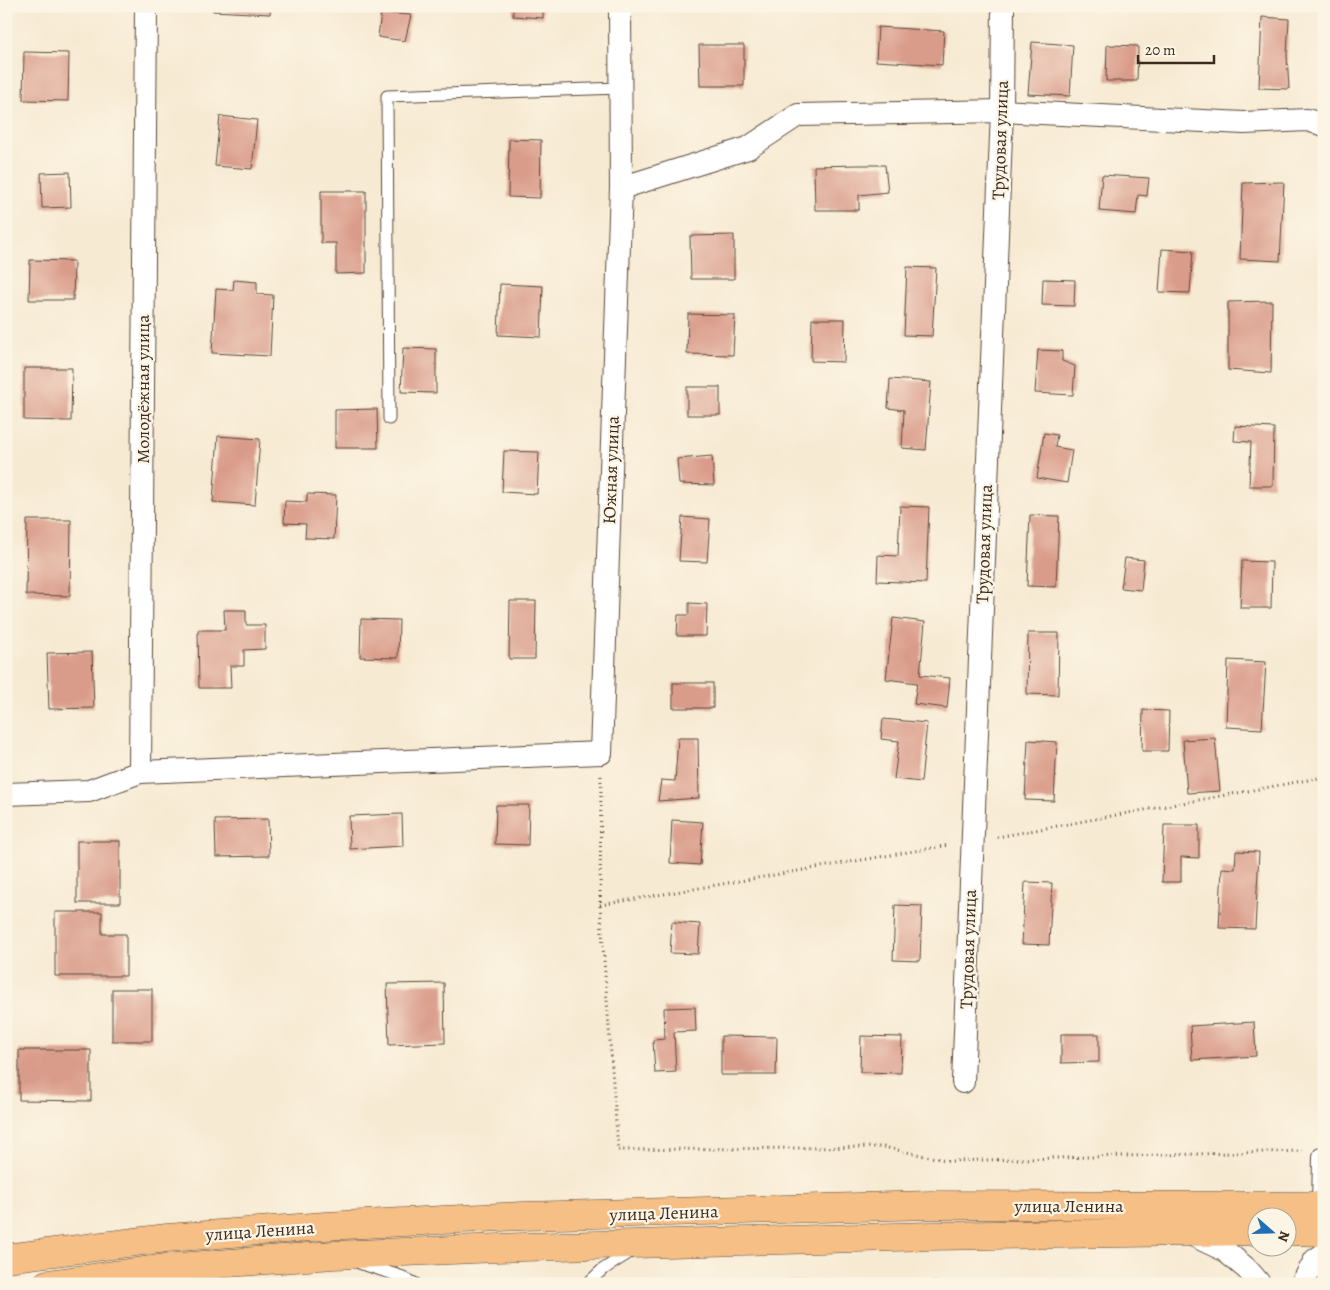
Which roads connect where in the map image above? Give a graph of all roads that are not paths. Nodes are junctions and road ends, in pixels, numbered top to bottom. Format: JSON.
{"nodes":[{"id":1,"x":146,"y":6,"type":"edge"},
{"id":2,"x":620,"y":6,"type":"edge"},
{"id":3,"x":1003,"y":6,"type":"edge"},
{"id":4,"x":621,"y":88,"type":"junction"},
{"id":5,"x":1002,"y":111,"type":"junction"},
{"id":6,"x":1324,"y":125,"type":"edge"},
{"id":7,"x":621,"y":188,"type":"junction"},
{"id":8,"x":389,"y":420,"type":"dead end"},
{"id":9,"x":140,"y":772,"type":"junction"},
{"id":10,"x":6,"y":794,"type":"edge"},
{"id":11,"x":963,"y":1082,"type":"dead end"},
{"id":12,"x":1316,"y":1154,"type":"edge"},
{"id":13,"x":1323,"y":1215,"type":"edge"},
{"id":14,"x":1298,"y":1226,"type":"edge"},
{"id":15,"x":1187,"y":1232,"type":"junction"},
{"id":16,"x":1248,"y":1232,"type":"edge"},
{"id":17,"x":649,"y":1243,"type":"junction"},
{"id":18,"x":1324,"y":1254,"type":"edge"},
{"id":19,"x":333,"y":1255,"type":"junction"},
{"id":20,"x":6,"y":1258,"type":"edge"},
{"id":21,"x":47,"y":1284,"type":"edge"},
{"id":22,"x":416,"y":1284,"type":"edge"},
{"id":23,"x":587,"y":1284,"type":"edge"},
{"id":24,"x":1260,"y":1284,"type":"edge"},
{"id":25,"x":1302,"y":1284,"type":"edge"}],
"edges":[{"from":1,"to":9,"type":"street","name":"Молодёжная улица"},
{"from":2,"to":4,"type":"street","name":"Южная улица"},
{"from":3,"to":5,"type":"street","name":"Трудовая улица"},
{"from":4,"to":7,"type":"street","name":"Южная улица"},
{"from":4,"to":8,"type":"lane"},
{"from":5,"to":6,"type":"street"},
{"from":5,"to":7,"type":"street"},
{"from":5,"to":11,"type":"street","name":"Трудовая улица"},
{"from":7,"to":9,"type":"street","name":"Южная улица"},
{"from":9,"to":10,"type":"street"},
{"from":12,"to":13,"type":"street"},
{"from":13,"to":14,"type":"main road"},
{"from":13,"to":20,"type":"main road","name":"улица Ленина"},
{"from":15,"to":16,"type":"main road","name":"улица Ленина"},
{"from":15,"to":17,"type":"main road","name":"улица Ленина"},
{"from":15,"to":24,"type":"street"},
{"from":17,"to":19,"type":"main road","name":"улица Ленина"},
{"from":17,"to":23,"type":"lane"},
{"from":18,"to":25,"type":"street"},
{"from":19,"to":21,"type":"main road","name":"улица Ленина"},
{"from":19,"to":22,"type":"lane"}]}
